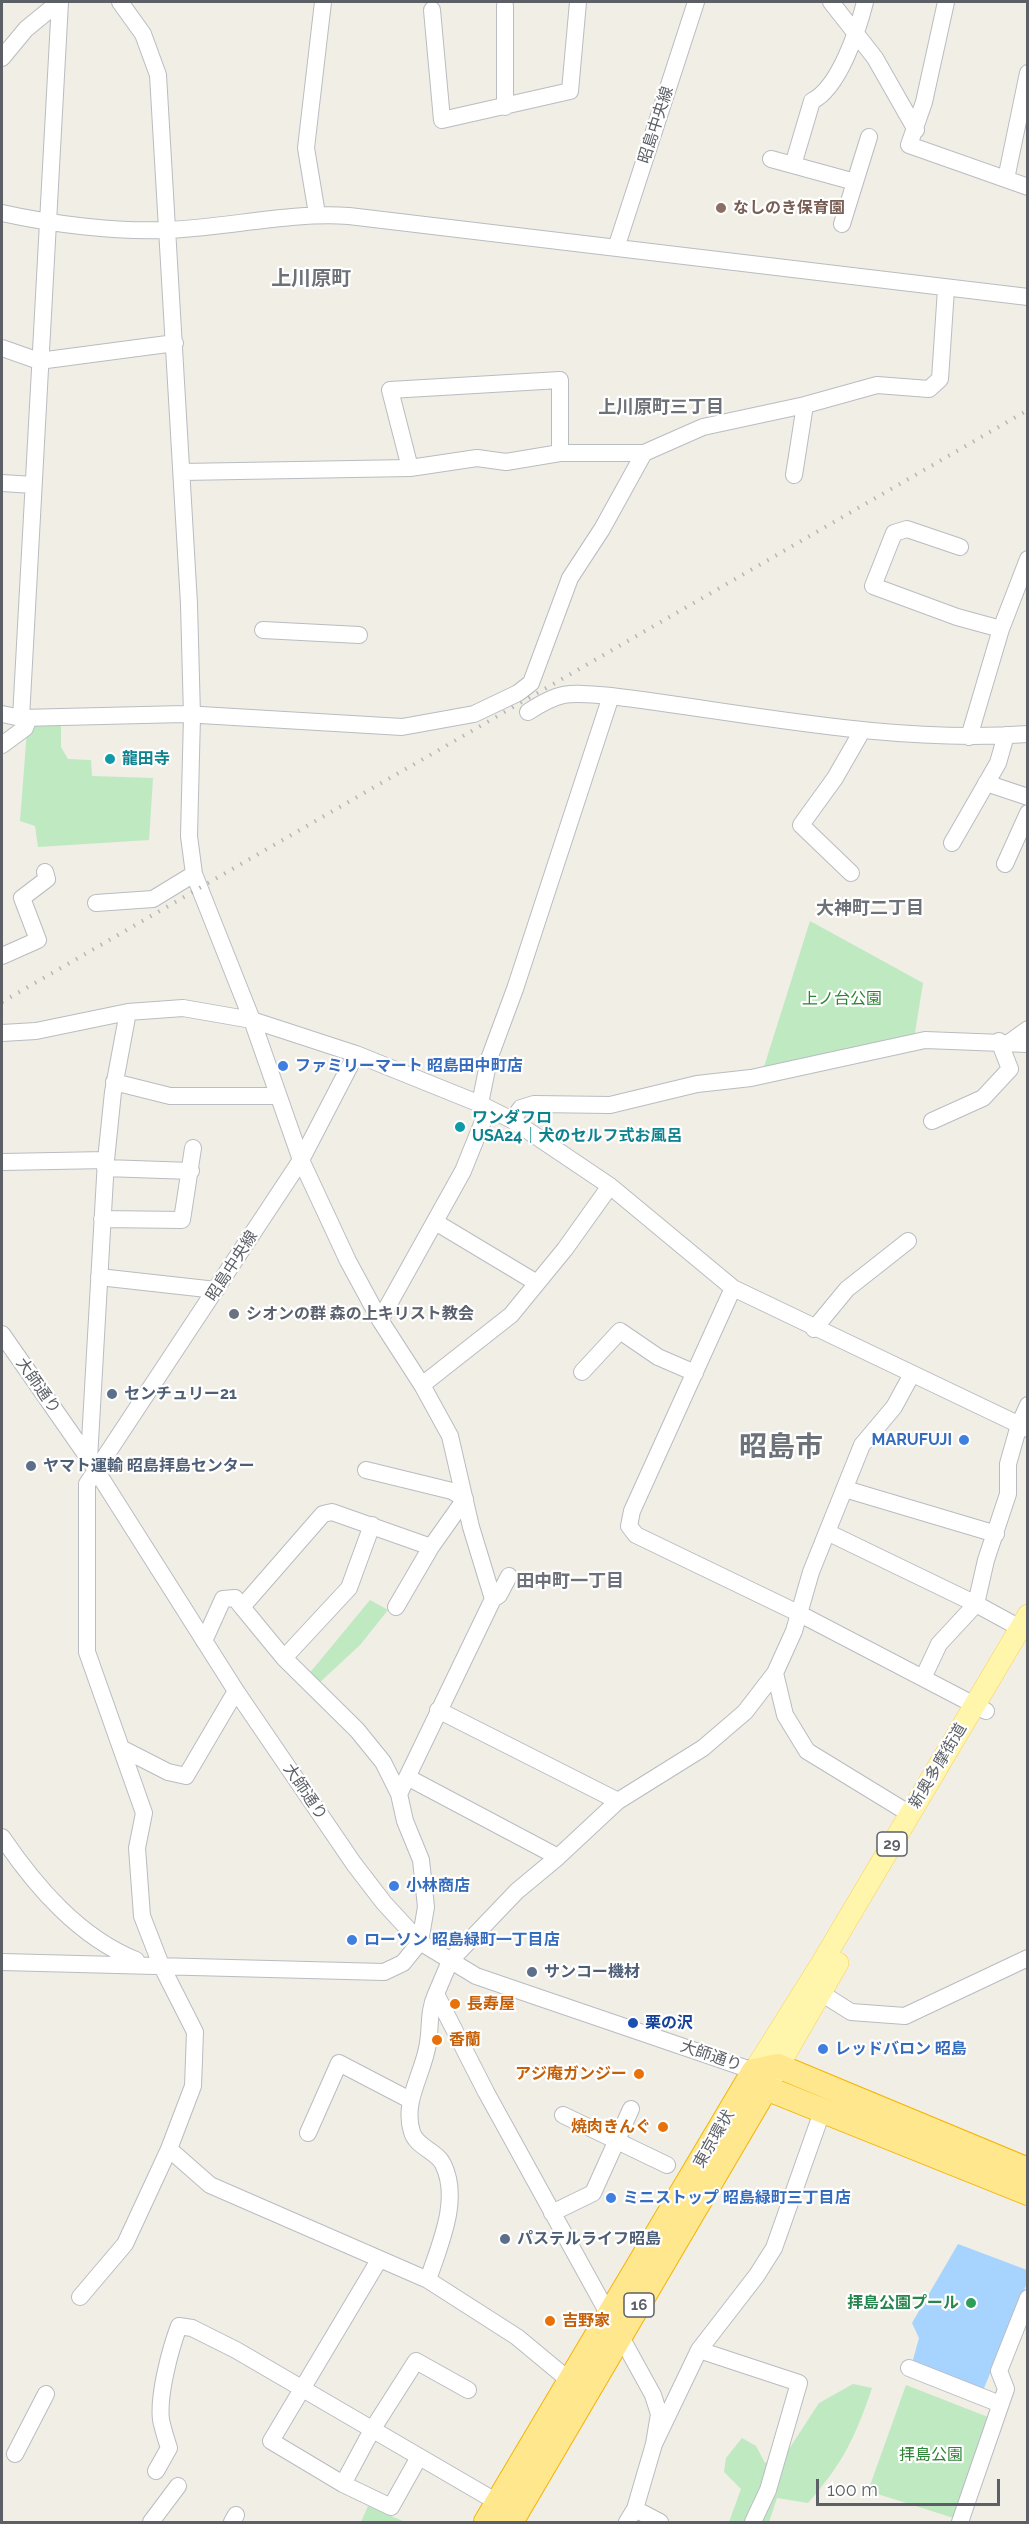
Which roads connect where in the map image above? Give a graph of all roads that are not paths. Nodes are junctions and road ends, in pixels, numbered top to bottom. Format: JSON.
{"nodes":[{"id":1,"x":60,"y":2,"type":"edge"},
{"id":2,"x":120,"y":2,"type":"edge"},
{"id":3,"x":323,"y":2,"type":"edge"},
{"id":4,"x":578,"y":2,"type":"edge"},
{"id":5,"x":696,"y":2,"type":"edge"},
{"id":6,"x":831,"y":2,"type":"edge"},
{"id":7,"x":865,"y":2,"type":"edge"},
{"id":8,"x":946,"y":2,"type":"edge"},
{"id":9,"x":505,"y":6,"type":"dead end"},
{"id":10,"x":432,"y":10,"type":"dead end"},
{"id":11,"x":857,"y":34,"type":"junction"},
{"id":12,"x":2,"y":58,"type":"edge"},
{"id":13,"x":1028,"y":73,"type":"edge"},
{"id":14,"x":505,"y":107,"type":"junction"},
{"id":15,"x":916,"y":130,"type":"junction"},
{"id":16,"x":868,"y":137,"type":"dead end"},
{"id":17,"x":771,"y":159,"type":"dead end"},
{"id":18,"x":793,"y":165,"type":"junction"},
{"id":19,"x":1006,"y":179,"type":"junction"},
{"id":20,"x":855,"y":182,"type":"junction"},
{"id":21,"x":1028,"y":187,"type":"edge"},
{"id":22,"x":2,"y":213,"type":"edge"},
{"id":23,"x":317,"y":214,"type":"junction"},
{"id":24,"x":47,"y":223,"type":"junction"},
{"id":25,"x":842,"y":225,"type":"dead end"},
{"id":26,"x":165,"y":230,"type":"junction"},
{"id":27,"x":616,"y":248,"type":"junction"},
{"id":28,"x":946,"y":289,"type":"junction"},
{"id":29,"x":1028,"y":297,"type":"edge"},
{"id":30,"x":175,"y":343,"type":"junction"},
{"id":31,"x":2,"y":348,"type":"edge"},
{"id":32,"x":39,"y":361,"type":"junction"},
{"id":33,"x":804,"y":405,"type":"junction"},
{"id":34,"x":560,"y":453,"type":"junction"},
{"id":35,"x":644,"y":453,"type":"junction"},
{"id":36,"x":410,"y":468,"type":"junction"},
{"id":37,"x":182,"y":472,"type":"junction"},
{"id":38,"x":794,"y":476,"type":"dead end"},
{"id":39,"x":2,"y":483,"type":"edge"},
{"id":40,"x":33,"y":485,"type":"junction"},
{"id":41,"x":960,"y":547,"type":"dead end"},
{"id":42,"x":1028,"y":559,"type":"edge"},
{"id":43,"x":270,"y":628,"type":"dead end"},
{"id":44,"x":1001,"y":628,"type":"junction"},
{"id":45,"x":359,"y":635,"type":"dead end"},
{"id":46,"x":611,"y":696,"type":"junction"},
{"id":47,"x":528,"y":712,"type":"dead end"},
{"id":48,"x":2,"y":714,"type":"edge"},
{"id":49,"x":192,"y":716,"type":"junction"},
{"id":50,"x":25,"y":718,"type":"junction"},
{"id":51,"x":862,"y":731,"type":"junction"},
{"id":52,"x":1028,"y":734,"type":"edge"},
{"id":53,"x":1006,"y":735,"type":"junction"},
{"id":54,"x":969,"y":737,"type":"junction"},
{"id":55,"x":2,"y":745,"type":"edge"},
{"id":56,"x":986,"y":783,"type":"junction"},
{"id":57,"x":1028,"y":797,"type":"edge"},
{"id":58,"x":1028,"y":813,"type":"edge"},
{"id":59,"x":952,"y":843,"type":"dead end"},
{"id":60,"x":1005,"y":864,"type":"dead end"},
{"id":61,"x":45,"y":872,"type":"dead end"},
{"id":62,"x":851,"y":873,"type":"dead end"},
{"id":63,"x":195,"y":874,"type":"junction"},
{"id":64,"x":96,"y":903,"type":"dead end"},
{"id":65,"x":2,"y":956,"type":"edge"},
{"id":66,"x":128,"y":1012,"type":"junction"},
{"id":67,"x":252,"y":1020,"type":"junction"},
{"id":68,"x":1028,"y":1029,"type":"edge"},
{"id":69,"x":2,"y":1033,"type":"edge"},
{"id":70,"x":1005,"y":1042,"type":"junction"},
{"id":71,"x":1028,"y":1044,"type":"edge"},
{"id":72,"x":356,"y":1054,"type":"junction"},
{"id":73,"x":114,"y":1082,"type":"junction"},
{"id":74,"x":278,"y":1096,"type":"junction"},
{"id":75,"x":484,"y":1106,"type":"junction"},
{"id":76,"x":512,"y":1120,"type":"junction"},
{"id":77,"x":932,"y":1121,"type":"dead end"},
{"id":78,"x":193,"y":1149,"type":"dead end"},
{"id":79,"x":301,"y":1160,"type":"junction"},
{"id":80,"x":2,"y":1162,"type":"edge"},
{"id":81,"x":106,"y":1164,"type":"junction"},
{"id":82,"x":191,"y":1171,"type":"junction"},
{"id":83,"x":610,"y":1186,"type":"junction"},
{"id":84,"x":102,"y":1219,"type":"junction"},
{"id":85,"x":436,"y":1223,"type":"junction"},
{"id":86,"x":908,"y":1241,"type":"dead end"},
{"id":87,"x":99,"y":1277,"type":"junction"},
{"id":88,"x":537,"y":1283,"type":"junction"},
{"id":89,"x":733,"y":1288,"type":"junction"},
{"id":90,"x":216,"y":1290,"type":"junction"},
{"id":91,"x":380,"y":1320,"type":"junction"},
{"id":92,"x":814,"y":1329,"type":"junction"},
{"id":93,"x":2,"y":1334,"type":"edge"},
{"id":94,"x":582,"y":1372,"type":"dead end"},
{"id":95,"x":695,"y":1373,"type":"junction"},
{"id":96,"x":912,"y":1374,"type":"junction"},
{"id":97,"x":422,"y":1384,"type":"junction"},
{"id":98,"x":1028,"y":1405,"type":"edge"},
{"id":99,"x":1023,"y":1427,"type":"edge"},
{"id":100,"x":92,"y":1465,"type":"junction"},
{"id":101,"x":366,"y":1470,"type":"dead end"},
{"id":102,"x":844,"y":1489,"type":"junction"},
{"id":103,"x":465,"y":1499,"type":"junction"},
{"id":104,"x":372,"y":1525,"type":"junction"},
{"id":105,"x":827,"y":1532,"type":"junction"},
{"id":106,"x":996,"y":1534,"type":"junction"},
{"id":107,"x":431,"y":1547,"type":"junction"},
{"id":108,"x":509,"y":1576,"type":"dead end"},
{"id":109,"x":493,"y":1599,"type":"junction"},
{"id":110,"x":976,"y":1604,"type":"junction"},
{"id":111,"x":242,"y":1607,"type":"junction"},
{"id":112,"x":396,"y":1607,"type":"dead end"},
{"id":113,"x":800,"y":1614,"type":"junction"},
{"id":114,"x":1025,"y":1628,"type":"edge"},
{"id":115,"x":204,"y":1641,"type":"junction"},
{"id":116,"x":284,"y":1658,"type":"junction"},
{"id":117,"x":775,"y":1673,"type":"junction"},
{"id":118,"x":923,"y":1678,"type":"junction"},
{"id":119,"x":236,"y":1691,"type":"junction"},
{"id":120,"x":980,"y":1708,"type":"junction"},
{"id":121,"x":438,"y":1710,"type":"junction"},
{"id":122,"x":121,"y":1748,"type":"junction"},
{"id":123,"x":407,"y":1777,"type":"junction"},
{"id":124,"x":399,"y":1794,"type":"junction"},
{"id":125,"x":618,"y":1801,"type":"junction"},
{"id":126,"x":910,"y":1814,"type":"junction"},
{"id":127,"x":2,"y":1837,"type":"edge"},
{"id":128,"x":558,"y":1857,"type":"junction"},
{"id":129,"x":420,"y":1942,"type":"junction"},
{"id":130,"x":1028,"y":1958,"type":"edge"},
{"id":131,"x":450,"y":1961,"type":"junction"},
{"id":132,"x":2,"y":1962,"type":"edge"},
{"id":133,"x":153,"y":1964,"type":"junction"},
{"id":134,"x":821,"y":1992,"type":"junction"},
{"id":135,"x":435,"y":1994,"type":"junction"},
{"id":136,"x":778,"y":2066,"type":"junction"},
{"id":137,"x":760,"y":2079,"type":"junction"},
{"id":138,"x":411,"y":2100,"type":"junction"},
{"id":139,"x":631,"y":2109,"type":"dead end"},
{"id":140,"x":822,"y":2112,"type":"junction"},
{"id":141,"x":563,"y":2115,"type":"dead end"},
{"id":142,"x":308,"y":2133,"type":"dead end"},
{"id":143,"x":617,"y":2142,"type":"junction"},
{"id":144,"x":169,"y":2149,"type":"junction"},
{"id":145,"x":667,"y":2165,"type":"dead end"},
{"id":146,"x":1028,"y":2170,"type":"edge"},
{"id":147,"x":1028,"y":2193,"type":"edge"},
{"id":148,"x":552,"y":2212,"type":"junction"},
{"id":149,"x":379,"y":2260,"type":"junction"},
{"id":150,"x":428,"y":2280,"type":"junction"},
{"id":151,"x":80,"y":2297,"type":"dead end"},
{"id":152,"x":1028,"y":2298,"type":"edge"},
{"id":153,"x":616,"y":2326,"type":"junction"},
{"id":154,"x":699,"y":2350,"type":"junction"},
{"id":155,"x":909,"y":2368,"type":"dead end"},
{"id":156,"x":570,"y":2381,"type":"junction"},
{"id":157,"x":301,"y":2388,"type":"junction"},
{"id":158,"x":468,"y":2390,"type":"dead end"},
{"id":159,"x":46,"y":2394,"type":"dead end"},
{"id":160,"x":1000,"y":2404,"type":"junction"},
{"id":161,"x":372,"y":2430,"type":"junction"},
{"id":162,"x":654,"y":2444,"type":"junction"},
{"id":163,"x":15,"y":2454,"type":"dead end"},
{"id":164,"x":419,"y":2457,"type":"junction"},
{"id":165,"x":156,"y":2471,"type":"dead end"},
{"id":166,"x":343,"y":2484,"type":"junction"},
{"id":167,"x":178,"y":2486,"type":"dead end"},
{"id":168,"x":491,"y":2512,"type":"edge"},
{"id":169,"x":631,"y":2516,"type":"edge"},
{"id":170,"x":151,"y":2523,"type":"edge"},
{"id":171,"x":511,"y":2523,"type":"edge"},
{"id":172,"x":660,"y":2523,"type":"edge"},
{"id":173,"x":753,"y":2523,"type":"edge"},
{"id":174,"x":960,"y":2523,"type":"edge"}],
"edges":[{"from":1,"to":12,"type":"street"},
{"from":1,"to":24,"type":"street"},
{"from":2,"to":26,"type":"street"},
{"from":3,"to":23,"type":"street"},
{"from":4,"to":14,"type":"street"},
{"from":5,"to":27,"type":"street","name":"昭島中央線"},
{"from":6,"to":11,"type":"street"},
{"from":7,"to":11,"type":"street"},
{"from":8,"to":15,"type":"street"},
{"from":9,"to":14,"type":"street"},
{"from":10,"to":14,"type":"street"},
{"from":11,"to":15,"type":"street"},
{"from":11,"to":18,"type":"street"},
{"from":13,"to":19,"type":"street"},
{"from":15,"to":19,"type":"street"},
{"from":16,"to":20,"type":"street"},
{"from":17,"to":18,"type":"street"},
{"from":18,"to":20,"type":"street"},
{"from":19,"to":21,"type":"street"},
{"from":20,"to":25,"type":"street"},
{"from":22,"to":24,"type":"street"},
{"from":23,"to":26,"type":"street"},
{"from":23,"to":27,"type":"street"},
{"from":24,"to":26,"type":"street"},
{"from":24,"to":32,"type":"street"},
{"from":26,"to":30,"type":"street"},
{"from":27,"to":28,"type":"street"},
{"from":28,"to":29,"type":"street"},
{"from":28,"to":33,"type":"street"},
{"from":30,"to":32,"type":"street"},
{"from":30,"to":37,"type":"street"},
{"from":31,"to":32,"type":"street"},
{"from":32,"to":40,"type":"street"},
{"from":33,"to":35,"type":"street"},
{"from":33,"to":38,"type":"street"},
{"from":34,"to":35,"type":"street"},
{"from":34,"to":36,"type":"street"},
{"from":34,"to":36,"type":"street"},
{"from":35,"to":49,"type":"street"},
{"from":36,"to":37,"type":"street"},
{"from":37,"to":49,"type":"street"},
{"from":39,"to":40,"type":"street"},
{"from":40,"to":50,"type":"street"},
{"from":41,"to":44,"type":"street"},
{"from":42,"to":44,"type":"street"},
{"from":43,"to":45,"type":"street"},
{"from":44,"to":54,"type":"street"},
{"from":46,"to":47,"type":"street"},
{"from":46,"to":51,"type":"street"},
{"from":46,"to":75,"type":"street"},
{"from":48,"to":50,"type":"street"},
{"from":49,"to":50,"type":"street"},
{"from":49,"to":63,"type":"street"},
{"from":50,"to":55,"type":"street"},
{"from":51,"to":54,"type":"street"},
{"from":51,"to":62,"type":"street"},
{"from":52,"to":53,"type":"street"},
{"from":53,"to":54,"type":"street"},
{"from":53,"to":56,"type":"street"},
{"from":56,"to":57,"type":"street"},
{"from":56,"to":59,"type":"street"},
{"from":58,"to":60,"type":"street"},
{"from":61,"to":65,"type":"street"},
{"from":63,"to":64,"type":"street"},
{"from":63,"to":67,"type":"street"},
{"from":66,"to":67,"type":"street"},
{"from":66,"to":69,"type":"street"},
{"from":66,"to":73,"type":"street"},
{"from":67,"to":72,"type":"street"},
{"from":67,"to":74,"type":"street"},
{"from":68,"to":70,"type":"street"},
{"from":70,"to":71,"type":"street"},
{"from":70,"to":76,"type":"street"},
{"from":70,"to":77,"type":"street"},
{"from":72,"to":75,"type":"street"},
{"from":72,"to":79,"type":"street","name":"昭島中央線"},
{"from":73,"to":74,"type":"street"},
{"from":73,"to":81,"type":"street"},
{"from":74,"to":79,"type":"street"},
{"from":75,"to":76,"type":"street"},
{"from":75,"to":85,"type":"street"},
{"from":76,"to":83,"type":"street"},
{"from":78,"to":82,"type":"street"},
{"from":79,"to":90,"type":"street","name":"昭島中央線"},
{"from":79,"to":91,"type":"street"},
{"from":80,"to":81,"type":"street"},
{"from":81,"to":82,"type":"street"},
{"from":81,"to":84,"type":"street"},
{"from":82,"to":84,"type":"street"},
{"from":83,"to":88,"type":"street"},
{"from":83,"to":89,"type":"street"},
{"from":84,"to":87,"type":"street"},
{"from":85,"to":88,"type":"street"},
{"from":85,"to":91,"type":"street"},
{"from":86,"to":92,"type":"street"},
{"from":87,"to":90,"type":"street"},
{"from":87,"to":100,"type":"street"},
{"from":88,"to":97,"type":"street"},
{"from":89,"to":92,"type":"street"},
{"from":89,"to":95,"type":"street"},
{"from":90,"to":100,"type":"street","name":"昭島中央線"},
{"from":91,"to":97,"type":"street"},
{"from":92,"to":96,"type":"street"},
{"from":93,"to":100,"type":"street","name":"大師通り"},
{"from":94,"to":95,"type":"street"},
{"from":95,"to":113,"type":"street"},
{"from":96,"to":99,"type":"street"},
{"from":96,"to":102,"type":"street"},
{"from":97,"to":103,"type":"street"},
{"from":98,"to":99,"type":"street"},
{"from":99,"to":106,"type":"street"},
{"from":100,"to":115,"type":"street","name":"大師通り"},
{"from":100,"to":122,"type":"street"},
{"from":101,"to":103,"type":"street"},
{"from":102,"to":105,"type":"street"},
{"from":102,"to":106,"type":"street"},
{"from":103,"to":107,"type":"street"},
{"from":103,"to":109,"type":"street"},
{"from":104,"to":107,"type":"street"},
{"from":104,"to":111,"type":"street"},
{"from":104,"to":116,"type":"street"},
{"from":105,"to":110,"type":"street"},
{"from":105,"to":113,"type":"street"},
{"from":106,"to":110,"type":"street"},
{"from":107,"to":112,"type":"street"},
{"from":108,"to":109,"type":"street"},
{"from":109,"to":121,"type":"street"},
{"from":110,"to":114,"type":"street"},
{"from":110,"to":118,"type":"street"},
{"from":111,"to":115,"type":"street"},
{"from":111,"to":116,"type":"street"},
{"from":113,"to":117,"type":"street"},
{"from":113,"to":118,"type":"street"},
{"from":114,"to":120,"type":"main road","name":"新奥多摩街道","number":"29"},
{"from":115,"to":119,"type":"street","name":"大師通り"},
{"from":116,"to":124,"type":"street"},
{"from":117,"to":125,"type":"street"},
{"from":117,"to":126,"type":"street"},
{"from":118,"to":120,"type":"street"},
{"from":119,"to":122,"type":"street"},
{"from":119,"to":129,"type":"street","name":"大師通り"},
{"from":120,"to":126,"type":"main road","name":"新奥多摩街道","number":"29"},
{"from":120,"to":134,"type":"main road","number":"29"},
{"from":121,"to":123,"type":"street"},
{"from":121,"to":125,"type":"street"},
{"from":122,"to":133,"type":"street"},
{"from":123,"to":124,"type":"street"},
{"from":123,"to":128,"type":"street"},
{"from":124,"to":129,"type":"street"},
{"from":125,"to":128,"type":"street"},
{"from":126,"to":137,"type":"main road","name":"新奥多摩街道","number":"29"},
{"from":127,"to":133,"type":"street"},
{"from":128,"to":131,"type":"street"},
{"from":129,"to":131,"type":"street","name":"大師通り"},
{"from":129,"to":133,"type":"street"},
{"from":130,"to":134,"type":"street"},
{"from":131,"to":135,"type":"street"},
{"from":131,"to":137,"type":"street","name":"大師通り"},
{"from":132,"to":133,"type":"street"},
{"from":133,"to":144,"type":"street"},
{"from":134,"to":136,"type":"main road","number":"29"},
{"from":135,"to":138,"type":"street"},
{"from":135,"to":148,"type":"street"},
{"from":136,"to":137,"type":"highway"},
{"from":136,"to":146,"type":"highway"},
{"from":137,"to":140,"type":"highway"},
{"from":137,"to":153,"type":"highway","name":"東京環状","number":"16"},
{"from":138,"to":142,"type":"street"},
{"from":138,"to":150,"type":"street"},
{"from":139,"to":143,"type":"street"},
{"from":140,"to":147,"type":"highway"},
{"from":140,"to":154,"type":"street"},
{"from":141,"to":143,"type":"street"},
{"from":143,"to":145,"type":"street"},
{"from":143,"to":148,"type":"street"},
{"from":144,"to":149,"type":"street"},
{"from":144,"to":151,"type":"street"},
{"from":148,"to":153,"type":"street"},
{"from":149,"to":150,"type":"street"},
{"from":149,"to":157,"type":"street"},
{"from":150,"to":156,"type":"street"},
{"from":152,"to":160,"type":"street"},
{"from":153,"to":156,"type":"highway","name":"東京環状","number":"16"},
{"from":153,"to":162,"type":"street"},
{"from":153,"to":171,"type":"highway","name":"東京環状","number":"16"},
{"from":154,"to":162,"type":"street"},
{"from":154,"to":173,"type":"street"},
{"from":155,"to":160,"type":"street"},
{"from":156,"to":168,"type":"highway","name":"東京環状","number":"16"},
{"from":157,"to":161,"type":"street"},
{"from":157,"to":165,"type":"street"},
{"from":157,"to":166,"type":"street"},
{"from":158,"to":161,"type":"street"},
{"from":159,"to":163,"type":"street"},
{"from":160,"to":174,"type":"street"},
{"from":161,"to":164,"type":"street"},
{"from":161,"to":166,"type":"street"},
{"from":162,"to":169,"type":"street"},
{"from":164,"to":166,"type":"street"},
{"from":164,"to":168,"type":"street"},
{"from":167,"to":170,"type":"street"},
{"from":169,"to":172,"type":"street"}]}
